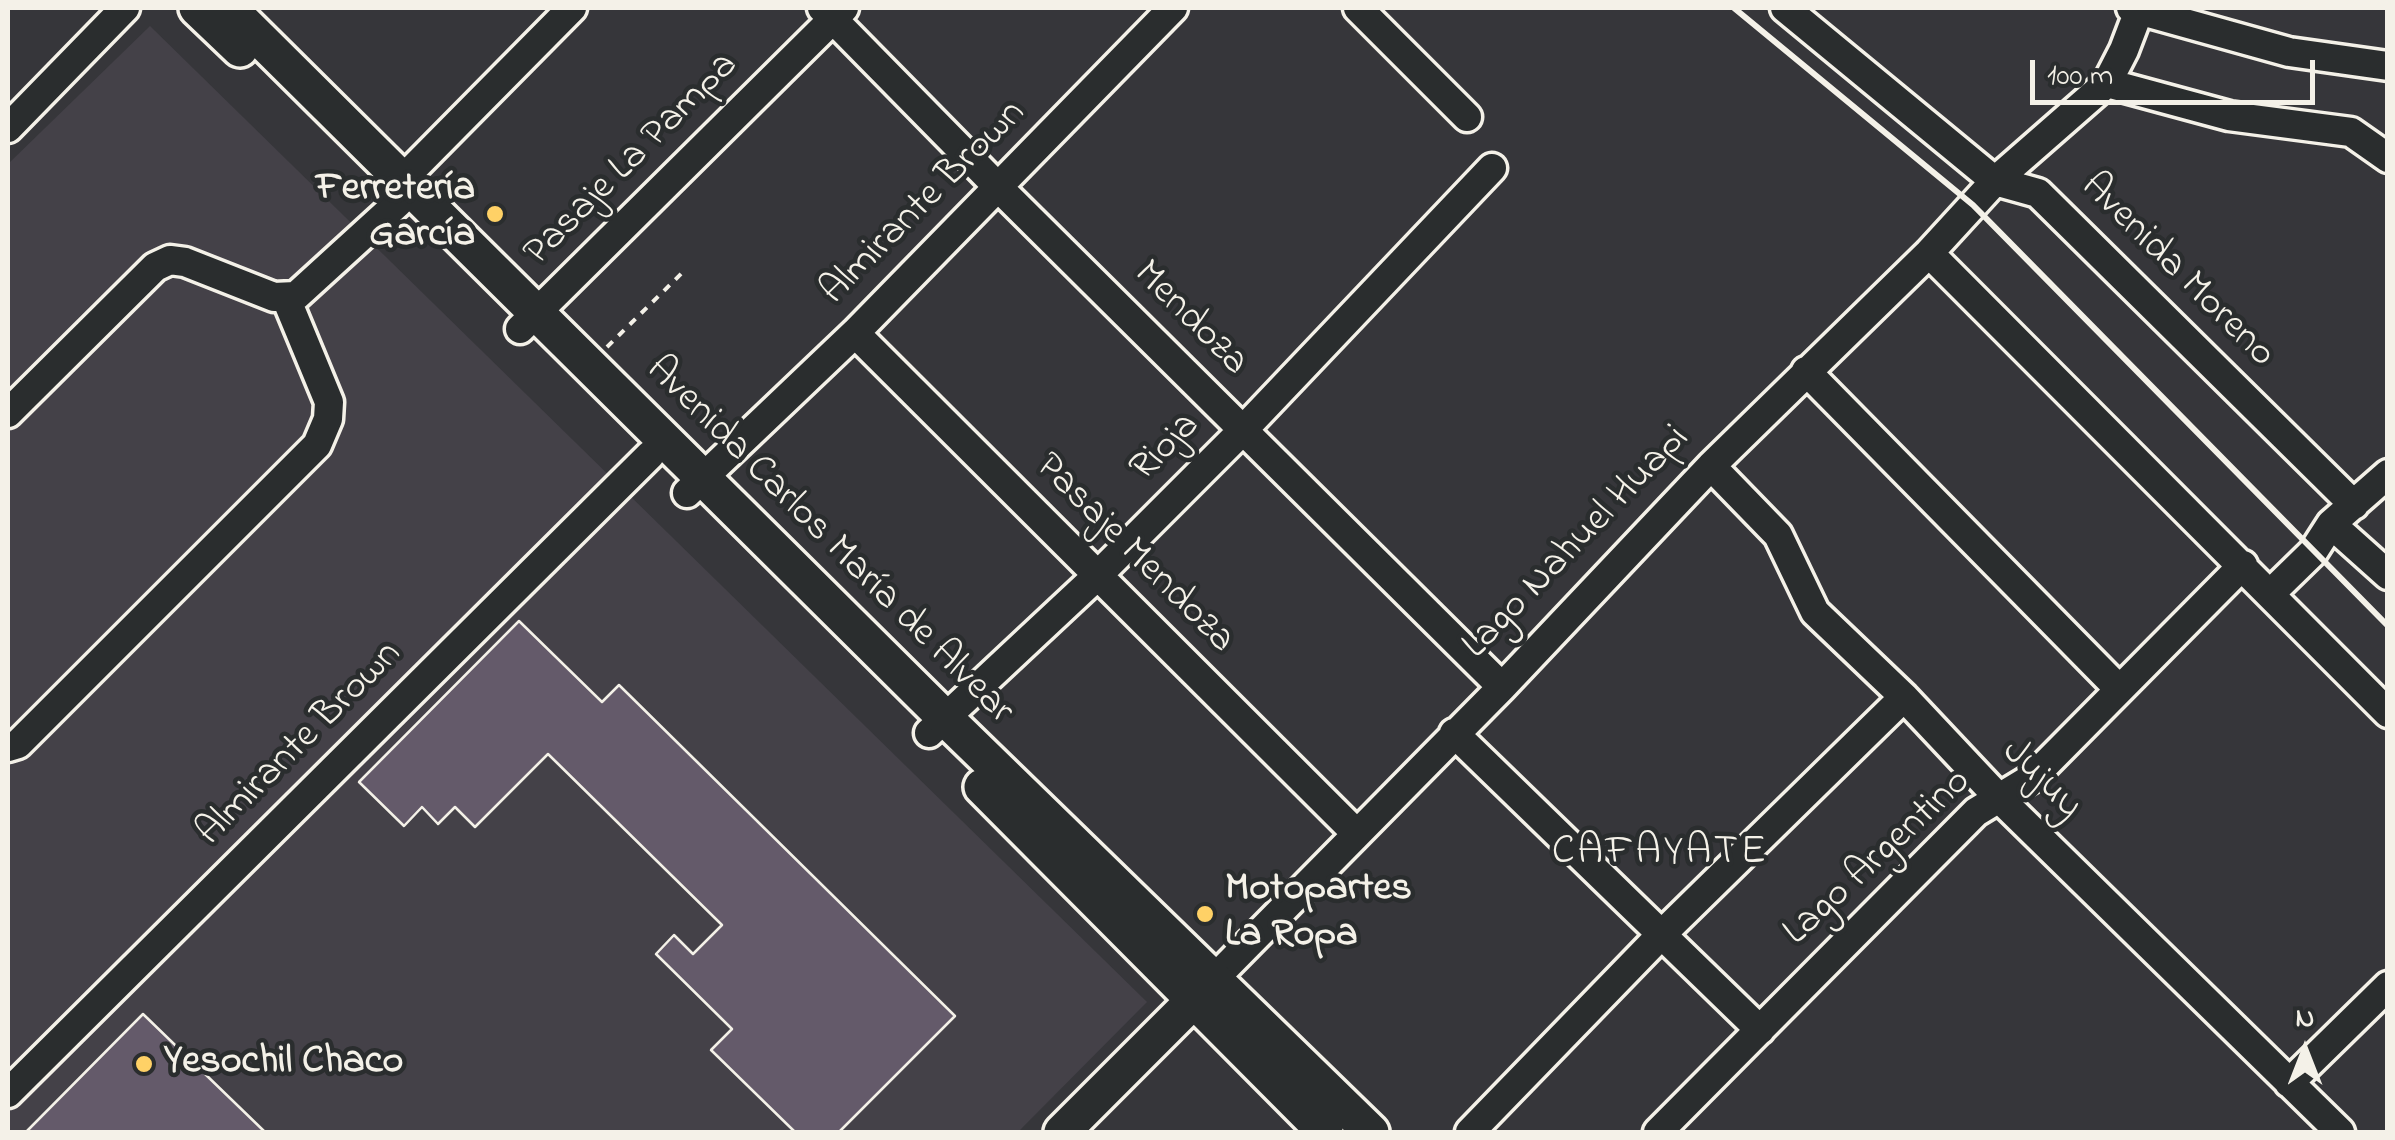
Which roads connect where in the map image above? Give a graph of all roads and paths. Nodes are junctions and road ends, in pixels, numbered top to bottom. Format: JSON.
{"nodes":[{"id":1,"x":125,"y":8,"type":"edge"},
{"id":2,"x":197,"y":8,"type":"edge"},
{"id":3,"x":230,"y":8,"type":"edge"},
{"id":4,"x":572,"y":8,"type":"edge"},
{"id":5,"x":1173,"y":8,"type":"edge"},
{"id":6,"x":1358,"y":8,"type":"edge"},
{"id":7,"x":1785,"y":8,"type":"edge"},
{"id":8,"x":2137,"y":9,"type":"edge"},
{"id":9,"x":833,"y":11,"type":"edge"},
{"id":10,"x":2388,"y":66,"type":"edge"},
{"id":11,"x":2107,"y":82,"type":"junction"},
{"id":12,"x":1467,"y":117,"type":"dead end"},
{"id":13,"x":8,"y":128,"type":"edge"},
{"id":14,"x":2388,"y":158,"type":"edge"},
{"id":15,"x":1492,"y":168,"type":"dead end"},
{"id":16,"x":1995,"y":181,"type":"junction"},
{"id":17,"x":998,"y":188,"type":"junction"},
{"id":18,"x":396,"y":192,"type":"junction"},
{"id":19,"x":1930,"y":253,"type":"junction"},
{"id":20,"x":684,"y":271,"type":"dead end"},
{"id":21,"x":286,"y":298,"type":"junction"},
{"id":22,"x":529,"y":321,"type":"junction"},
{"id":23,"x":855,"y":332,"type":"junction"},
{"id":24,"x":590,"y":365,"type":"junction"},
{"id":25,"x":1806,"y":371,"type":"junction"},
{"id":26,"x":8,"y":413,"type":"edge"},
{"id":27,"x":1242,"y":430,"type":"junction"},
{"id":28,"x":650,"y":454,"type":"junction"},
{"id":29,"x":1711,"y":466,"type":"junction"},
{"id":30,"x":2388,"y":474,"type":"edge"},
{"id":31,"x":695,"y":485,"type":"junction"},
{"id":32,"x":2354,"y":505,"type":"junction"},
{"id":33,"x":2331,"y":524,"type":"junction"},
{"id":34,"x":2243,"y":565,"type":"junction"},
{"id":35,"x":2388,"y":575,"type":"edge"},
{"id":36,"x":1097,"y":576,"type":"junction"},
{"id":37,"x":2270,"y":593,"type":"junction"},
{"id":38,"x":1502,"y":687,"type":"junction"},
{"id":39,"x":2119,"y":689,"type":"junction"},
{"id":40,"x":1904,"y":697,"type":"junction"},
{"id":41,"x":2388,"y":713,"type":"edge"},
{"id":42,"x":937,"y":725,"type":"junction"},
{"id":43,"x":1454,"y":733,"type":"junction"},
{"id":44,"x":8,"y":747,"type":"edge"},
{"id":45,"x":1999,"y":798,"type":"junction"},
{"id":46,"x":1356,"y":833,"type":"junction"},
{"id":47,"x":1660,"y":936,"type":"junction"},
{"id":48,"x":2388,"y":986,"type":"edge"},
{"id":49,"x":1203,"y":991,"type":"junction"},
{"id":50,"x":1760,"y":1030,"type":"junction"},
{"id":51,"x":2288,"y":1083,"type":"junction"},
{"id":52,"x":8,"y":1093,"type":"edge"},
{"id":53,"x":1062,"y":1132,"type":"edge"},
{"id":54,"x":1325,"y":1132,"type":"edge"},
{"id":55,"x":1371,"y":1132,"type":"edge"},
{"id":56,"x":1470,"y":1132,"type":"edge"},
{"id":57,"x":1658,"y":1132,"type":"edge"},
{"id":58,"x":2340,"y":1132,"type":"edge"}],
"edges":[{"from":1,"to":13,"type":"street"},
{"from":2,"to":18,"type":"main road","name":"Avenida Carlos María de Alvear"},
{"from":3,"to":18,"type":"main road","name":"Avenida Carlos María de Alvear"},
{"from":4,"to":18,"type":"street"},
{"from":5,"to":17,"type":"street","name":"Almirante Brown"},
{"from":6,"to":12,"type":"street"},
{"from":7,"to":16,"type":"street","name":"Avenida Moreno"},
{"from":8,"to":10,"type":"street"},
{"from":8,"to":11,"type":"street","name":"Lago Nahuel Huapi"},
{"from":9,"to":17,"type":"street","name":"Mendoza"},
{"from":9,"to":22,"type":"street","name":"Pasaje La Pampa"},
{"from":11,"to":14,"type":"street"},
{"from":11,"to":16,"type":"street","name":"Lago Nahuel Huapi"},
{"from":15,"to":27,"type":"street","name":"Rioja"},
{"from":16,"to":19,"type":"street","name":"Lago Nahuel Huapi"},
{"from":16,"to":32,"type":"street","name":"Avenida Moreno"},
{"from":17,"to":23,"type":"street","name":"Almirante Brown"},
{"from":17,"to":27,"type":"street","name":"Mendoza"},
{"from":18,"to":21,"type":"street"},
{"from":18,"to":22,"type":"main road","name":"Avenida Carlos María de Alvear"},
{"from":19,"to":25,"type":"street","name":"Lago Nahuel Huapi"},
{"from":19,"to":34,"type":"street"},
{"from":20,"to":24,"type":"path"},
{"from":21,"to":26,"type":"street"},
{"from":21,"to":44,"type":"street"},
{"from":22,"to":24,"type":"main road","name":"Avenida Carlos María de Alvear"},
{"from":22,"to":28,"type":"main road","name":"Avenida Carlos María de Alvear"},
{"from":23,"to":31,"type":"street","name":"Almirante Brown"},
{"from":23,"to":36,"type":"street","name":"Pasaje Mendoza"},
{"from":24,"to":31,"type":"main road","name":"Avenida Carlos María de Alvear"},
{"from":25,"to":29,"type":"street","name":"Lago Nahuel Huapi"},
{"from":25,"to":39,"type":"street"},
{"from":27,"to":36,"type":"street","name":"Rioja"},
{"from":27,"to":38,"type":"street","name":"Mendoza"},
{"from":28,"to":31,"type":"main road","name":"Avenida Carlos María de Alvear"},
{"from":28,"to":52,"type":"street","name":"Almirante Brown"},
{"from":29,"to":38,"type":"street","name":"Lago Nahuel Huapi"},
{"from":29,"to":40,"type":"street","name":"Jujuy"},
{"from":30,"to":32,"type":"street"},
{"from":31,"to":42,"type":"main road","name":"Avenida Carlos María de Alvear"},
{"from":32,"to":33,"type":"street"},
{"from":33,"to":35,"type":"street"},
{"from":33,"to":37,"type":"street"},
{"from":34,"to":37,"type":"street"},
{"from":34,"to":39,"type":"street","name":"Lago Argentino"},
{"from":36,"to":42,"type":"street","name":"Rioja"},
{"from":36,"to":46,"type":"street","name":"Pasaje Mendoza"},
{"from":37,"to":41,"type":"street"},
{"from":38,"to":43,"type":"street","name":"Lago Nahuel Huapi"},
{"from":39,"to":45,"type":"street","name":"Lago Argentino"},
{"from":40,"to":45,"type":"street","name":"Jujuy"},
{"from":40,"to":47,"type":"street"},
{"from":42,"to":49,"type":"main road","name":"Avenida Carlos María de Alvear"},
{"from":43,"to":46,"type":"street","name":"Lago Nahuel Huapi"},
{"from":43,"to":47,"type":"street"},
{"from":45,"to":50,"type":"street","name":"Lago Argentino"},
{"from":45,"to":51,"type":"street","name":"Jujuy"},
{"from":46,"to":49,"type":"street","name":"Lago Nahuel Huapi"},
{"from":47,"to":50,"type":"street"},
{"from":47,"to":56,"type":"street"},
{"from":48,"to":51,"type":"street"},
{"from":49,"to":53,"type":"main road","name":"Lago Nahuel Huapi"},
{"from":49,"to":54,"type":"main road","name":"Avenida Carlos María de Alvear"},
{"from":49,"to":55,"type":"main road","name":"Avenida Carlos María de Alvear"},
{"from":50,"to":57,"type":"street","name":"Lago Argentino"},
{"from":51,"to":58,"type":"street","name":"Jujuy"}]}
